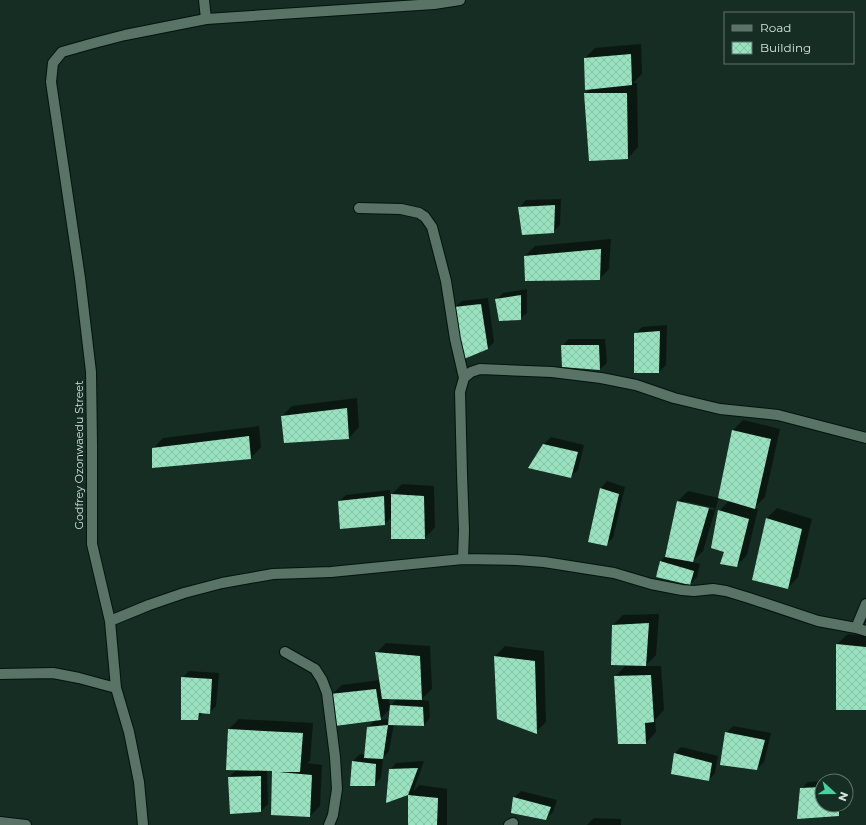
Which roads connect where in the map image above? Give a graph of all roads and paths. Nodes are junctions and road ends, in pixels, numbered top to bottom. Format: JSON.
{"nodes":[{"id":1,"x":204,"y":0,"type":"edge"},
{"id":2,"x":460,"y":0,"type":"edge"},
{"id":3,"x":206,"y":19,"type":"junction"},
{"id":4,"x":359,"y":208,"type":"dead end"},
{"id":5,"x":464,"y":378,"type":"junction"},
{"id":6,"x":866,"y":438,"type":"edge"},
{"id":7,"x":463,"y":559,"type":"junction"},
{"id":8,"x":866,"y":604,"type":"edge"},
{"id":9,"x":110,"y":621,"type":"junction"},
{"id":10,"x":861,"y":629,"type":"edge"},
{"id":11,"x":285,"y":652,"type":"dead end"},
{"id":12,"x":0,"y":674,"type":"edge"},
{"id":13,"x":116,"y":688,"type":"junction"},
{"id":14,"x":0,"y":822,"type":"edge"},
{"id":15,"x":26,"y":825,"type":"edge"},
{"id":16,"x":143,"y":825,"type":"edge"},
{"id":17,"x":329,"y":825,"type":"edge"}],
"edges":[{"from":1,"to":3,"type":"street"},
{"from":2,"to":3,"type":"street","name":"Godfrey Ozonwaedu Street"},
{"from":3,"to":9,"type":"street","name":"Godfrey Ozonwaedu Street"},
{"from":4,"to":5,"type":"street"},
{"from":5,"to":6,"type":"street"},
{"from":5,"to":7,"type":"street"},
{"from":7,"to":9,"type":"street"},
{"from":7,"to":10,"type":"street"},
{"from":8,"to":10,"type":"street"},
{"from":9,"to":13,"type":"street","name":"Godfrey Ozonwaedu Street"},
{"from":11,"to":17,"type":"street"},
{"from":12,"to":13,"type":"street"},
{"from":13,"to":16,"type":"street","name":"Godfrey Ozonwaedu Street"},
{"from":14,"to":15,"type":"street"}]}
